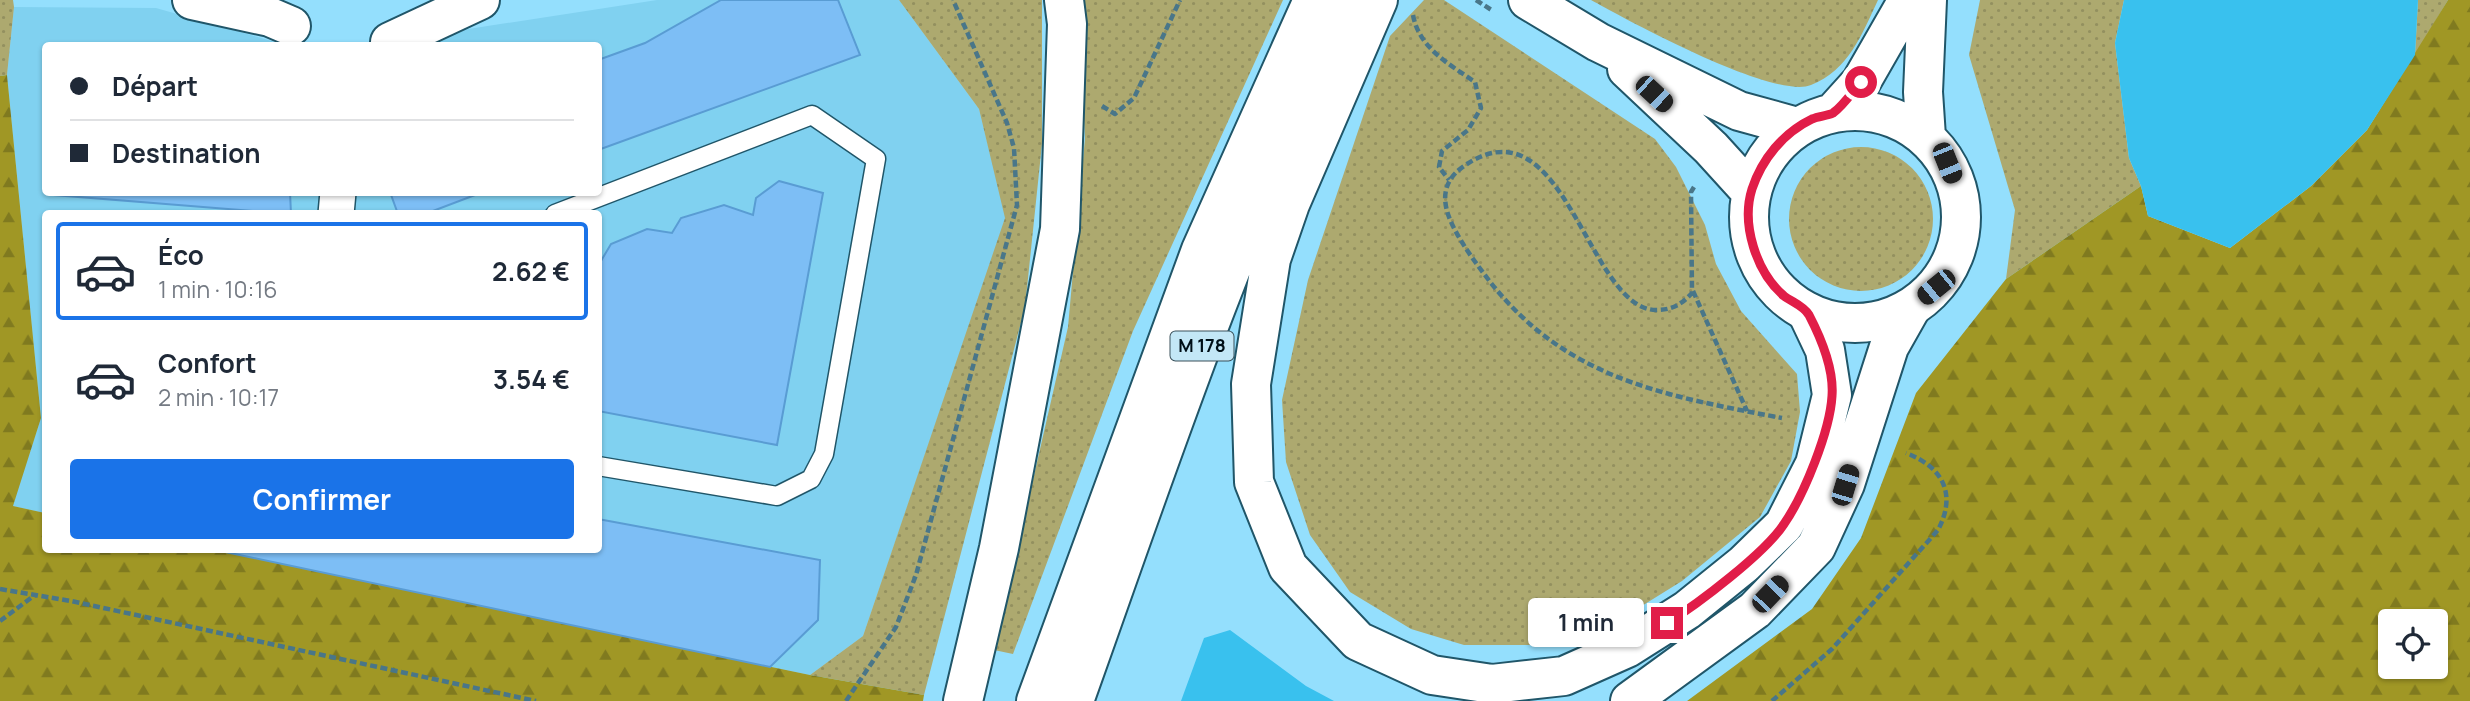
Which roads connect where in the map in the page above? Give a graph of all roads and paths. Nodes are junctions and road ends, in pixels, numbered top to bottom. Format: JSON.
{"nodes":[{"id":1,"x":192,"y":0,"type":"edge"},
{"id":2,"x":408,"y":0,"type":"edge"},
{"id":3,"x":480,"y":0,"type":"edge"},
{"id":4,"x":953,"y":0,"type":"edge"},
{"id":5,"x":1065,"y":0,"type":"edge"},
{"id":6,"x":1180,"y":0,"type":"edge"},
{"id":7,"x":1313,"y":0,"type":"edge"},
{"id":8,"x":1351,"y":0,"type":"edge"},
{"id":9,"x":1528,"y":0,"type":"edge"},
{"id":10,"x":1908,"y":0,"type":"edge"},
{"id":11,"x":1927,"y":0,"type":"edge"},
{"id":12,"x":1396,"y":4,"type":"edge"},
{"id":13,"x":295,"y":24,"type":"edge"},
{"id":14,"x":1598,"y":41,"type":"junction"},
{"id":15,"x":389,"y":42,"type":"edge"},
{"id":16,"x":392,"y":42,"type":"edge"},
{"id":17,"x":1100,"y":97,"type":"dead end"},
{"id":18,"x":1833,"y":113,"type":"junction"},
{"id":19,"x":1797,"y":127,"type":"junction"},
{"id":20,"x":1926,"y":137,"type":"junction"},
{"id":21,"x":1449,"y":180,"type":"junction"},
{"id":22,"x":1696,"y":182,"type":"dead end"},
{"id":23,"x":1751,"y":192,"type":"junction"},
{"id":24,"x":602,"y":196,"type":"edge"},
{"id":25,"x":602,"y":196,"type":"edge"},
{"id":26,"x":565,"y":210,"type":"edge"},
{"id":27,"x":1692,"y":290,"type":"junction"},
{"id":28,"x":1911,"y":308,"type":"junction"},
{"id":29,"x":1807,"y":312,"type":"junction"},
{"id":30,"x":1747,"y":411,"type":"junction"},
{"id":31,"x":1782,"y":418,"type":"dead end"},
{"id":32,"x":1906,"y":453,"type":"dead end"},
{"id":33,"x":602,"y":467,"type":"edge"},
{"id":34,"x":0,"y":589,"type":"edge"},
{"id":35,"x":36,"y":594,"type":"junction"},
{"id":36,"x":0,"y":621,"type":"edge"},
{"id":37,"x":536,"y":701,"type":"edge"},
{"id":38,"x":846,"y":701,"type":"edge"},
{"id":39,"x":963,"y":701,"type":"edge"},
{"id":40,"x":1036,"y":701,"type":"edge"},
{"id":41,"x":1074,"y":701,"type":"edge"},
{"id":42,"x":1630,"y":701,"type":"edge"},
{"id":43,"x":1772,"y":701,"type":"edge"}],
"edges":[{"from":1,"to":13,"type":"main road"},
{"from":2,"to":15,"type":"main road"},
{"from":3,"to":16,"type":"main road"},
{"from":4,"to":38,"type":"path"},
{"from":5,"to":39,"type":"main road"},
{"from":6,"to":17,"type":"path"},
{"from":7,"to":40,"type":"main road","number":"M 178"},
{"from":8,"to":41,"type":"main road","number":"M 178"},
{"from":9,"to":14,"type":"main road"},
{"from":10,"to":18,"type":"main road"},
{"from":11,"to":20,"type":"main road"},
{"from":12,"to":21,"type":"path"},
{"from":12,"to":29,"type":"main road"},
{"from":14,"to":19,"type":"main road"},
{"from":14,"to":23,"type":"main road"},
{"from":18,"to":19,"type":"main road"},
{"from":18,"to":20,"type":"main road"},
{"from":19,"to":23,"type":"main road"},
{"from":20,"to":28,"type":"main road"},
{"from":21,"to":27,"type":"path"},
{"from":21,"to":30,"type":"path"},
{"from":22,"to":27,"type":"path"},
{"from":23,"to":29,"type":"main road"},
{"from":24,"to":33,"type":"lane"},
{"from":25,"to":26,"type":"lane"},
{"from":27,"to":30,"type":"path"},
{"from":28,"to":29,"type":"main road"},
{"from":28,"to":42,"type":"main road"},
{"from":30,"to":31,"type":"path"},
{"from":32,"to":43,"type":"path"},
{"from":34,"to":35,"type":"path"},
{"from":35,"to":36,"type":"path"},
{"from":35,"to":37,"type":"path"}]}
